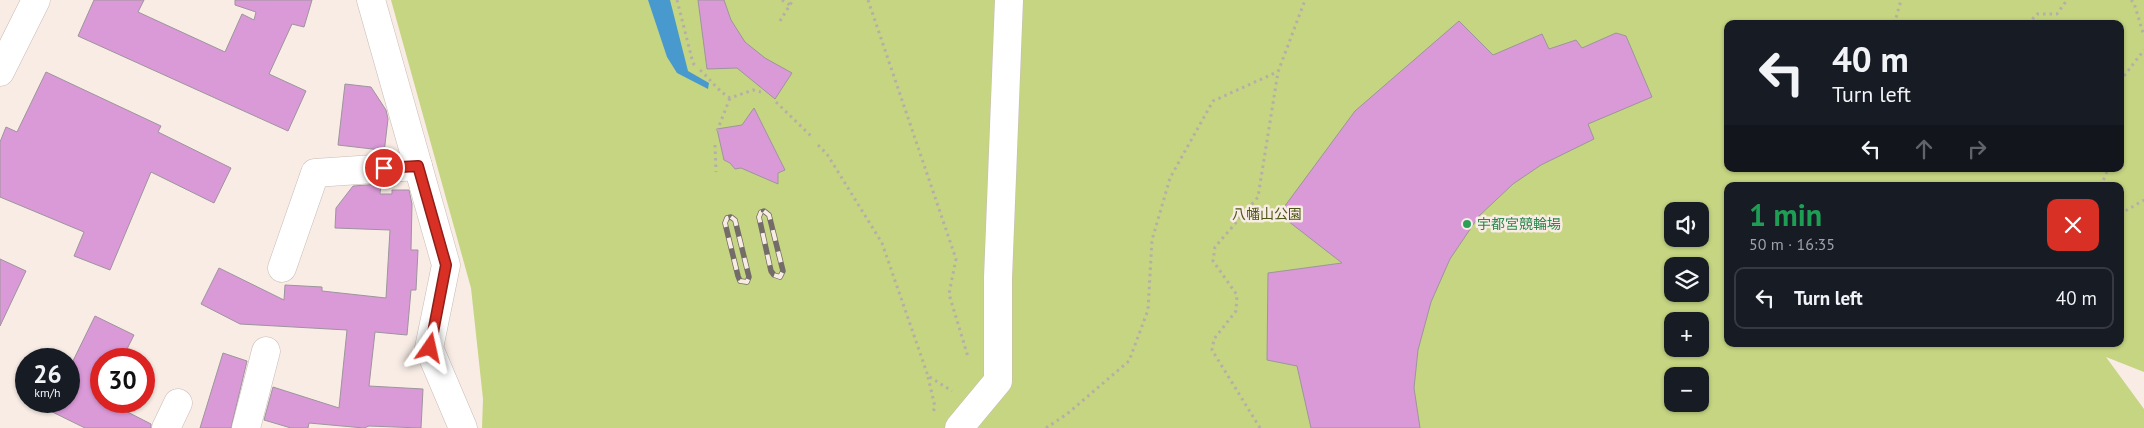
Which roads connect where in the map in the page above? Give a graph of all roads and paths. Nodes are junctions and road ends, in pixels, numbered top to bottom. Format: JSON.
{"nodes":[{"id":1,"x":36,"y":0,"type":"edge"},
{"id":2,"x":371,"y":0,"type":"edge"},
{"id":3,"x":677,"y":0,"type":"edge"},
{"id":4,"x":782,"y":0,"type":"edge"},
{"id":5,"x":793,"y":0,"type":"edge"},
{"id":6,"x":868,"y":0,"type":"edge"},
{"id":7,"x":1009,"y":0,"type":"edge"},
{"id":8,"x":1305,"y":0,"type":"edge"},
{"id":9,"x":1902,"y":0,"type":"edge"},
{"id":10,"x":2067,"y":0,"type":"edge"},
{"id":11,"x":2131,"y":0,"type":"edge"},
{"id":12,"x":790,"y":5,"type":"junction"},
{"id":13,"x":1897,"y":20,"type":"edge"},
{"id":14,"x":2032,"y":20,"type":"edge"},
{"id":15,"x":780,"y":21,"type":"dead end"},
{"id":16,"x":2144,"y":36,"type":"edge"},
{"id":17,"x":2144,"y":50,"type":"edge"},
{"id":18,"x":696,"y":66,"type":"dead end"},
{"id":19,"x":700,"y":70,"type":"dead end"},
{"id":20,"x":0,"y":72,"type":"edge"},
{"id":21,"x":1278,"y":72,"type":"junction"},
{"id":22,"x":2124,"y":76,"type":"edge"},
{"id":23,"x":761,"y":92,"type":"dead end"},
{"id":24,"x":730,"y":98,"type":"junction"},
{"id":25,"x":776,"y":102,"type":"dead end"},
{"id":26,"x":717,"y":131,"type":"dead end"},
{"id":27,"x":811,"y":136,"type":"dead end"},
{"id":28,"x":715,"y":145,"type":"dead end"},
{"id":29,"x":818,"y":145,"type":"dead end"},
{"id":30,"x":418,"y":166,"type":"junction"},
{"id":31,"x":716,"y":172,"type":"dead end"},
{"id":32,"x":2144,"y":200,"type":"edge"},
{"id":33,"x":2124,"y":212,"type":"edge"},
{"id":34,"x":282,"y":268,"type":"dead end"},
{"id":35,"x":266,"y":351,"type":"dead end"},
{"id":36,"x":969,"y":361,"type":"dead end"},
{"id":37,"x":928,"y":376,"type":"junction"},
{"id":38,"x":961,"y":396,"type":"dead end"},
{"id":39,"x":178,"y":403,"type":"dead end"},
{"id":40,"x":933,"y":414,"type":"dead end"},
{"id":41,"x":166,"y":428,"type":"edge"},
{"id":42,"x":246,"y":428,"type":"edge"},
{"id":43,"x":463,"y":428,"type":"edge"},
{"id":44,"x":959,"y":428,"type":"edge"},
{"id":45,"x":1046,"y":428,"type":"edge"},
{"id":46,"x":1260,"y":428,"type":"edge"}],
"edges":[{"from":1,"to":20,"type":"street"},
{"from":2,"to":30,"type":"street"},
{"from":3,"to":18,"type":"path"},
{"from":4,"to":12,"type":"path"},
{"from":5,"to":12,"type":"path"},
{"from":6,"to":36,"type":"path"},
{"from":7,"to":44,"type":"street"},
{"from":8,"to":21,"type":"path"},
{"from":9,"to":13,"type":"path"},
{"from":10,"to":14,"type":"path"},
{"from":11,"to":16,"type":"path"},
{"from":12,"to":15,"type":"path"},
{"from":17,"to":22,"type":"path"},
{"from":19,"to":24,"type":"path"},
{"from":21,"to":45,"type":"path"},
{"from":21,"to":46,"type":"path"},
{"from":23,"to":24,"type":"path"},
{"from":24,"to":26,"type":"path"},
{"from":25,"to":27,"type":"path"},
{"from":28,"to":31,"type":"path"},
{"from":29,"to":37,"type":"path"},
{"from":30,"to":34,"type":"street"},
{"from":30,"to":43,"type":"street"},
{"from":32,"to":33,"type":"path"},
{"from":35,"to":42,"type":"street"},
{"from":37,"to":38,"type":"path"},
{"from":37,"to":40,"type":"path"},
{"from":39,"to":41,"type":"street"}]}
